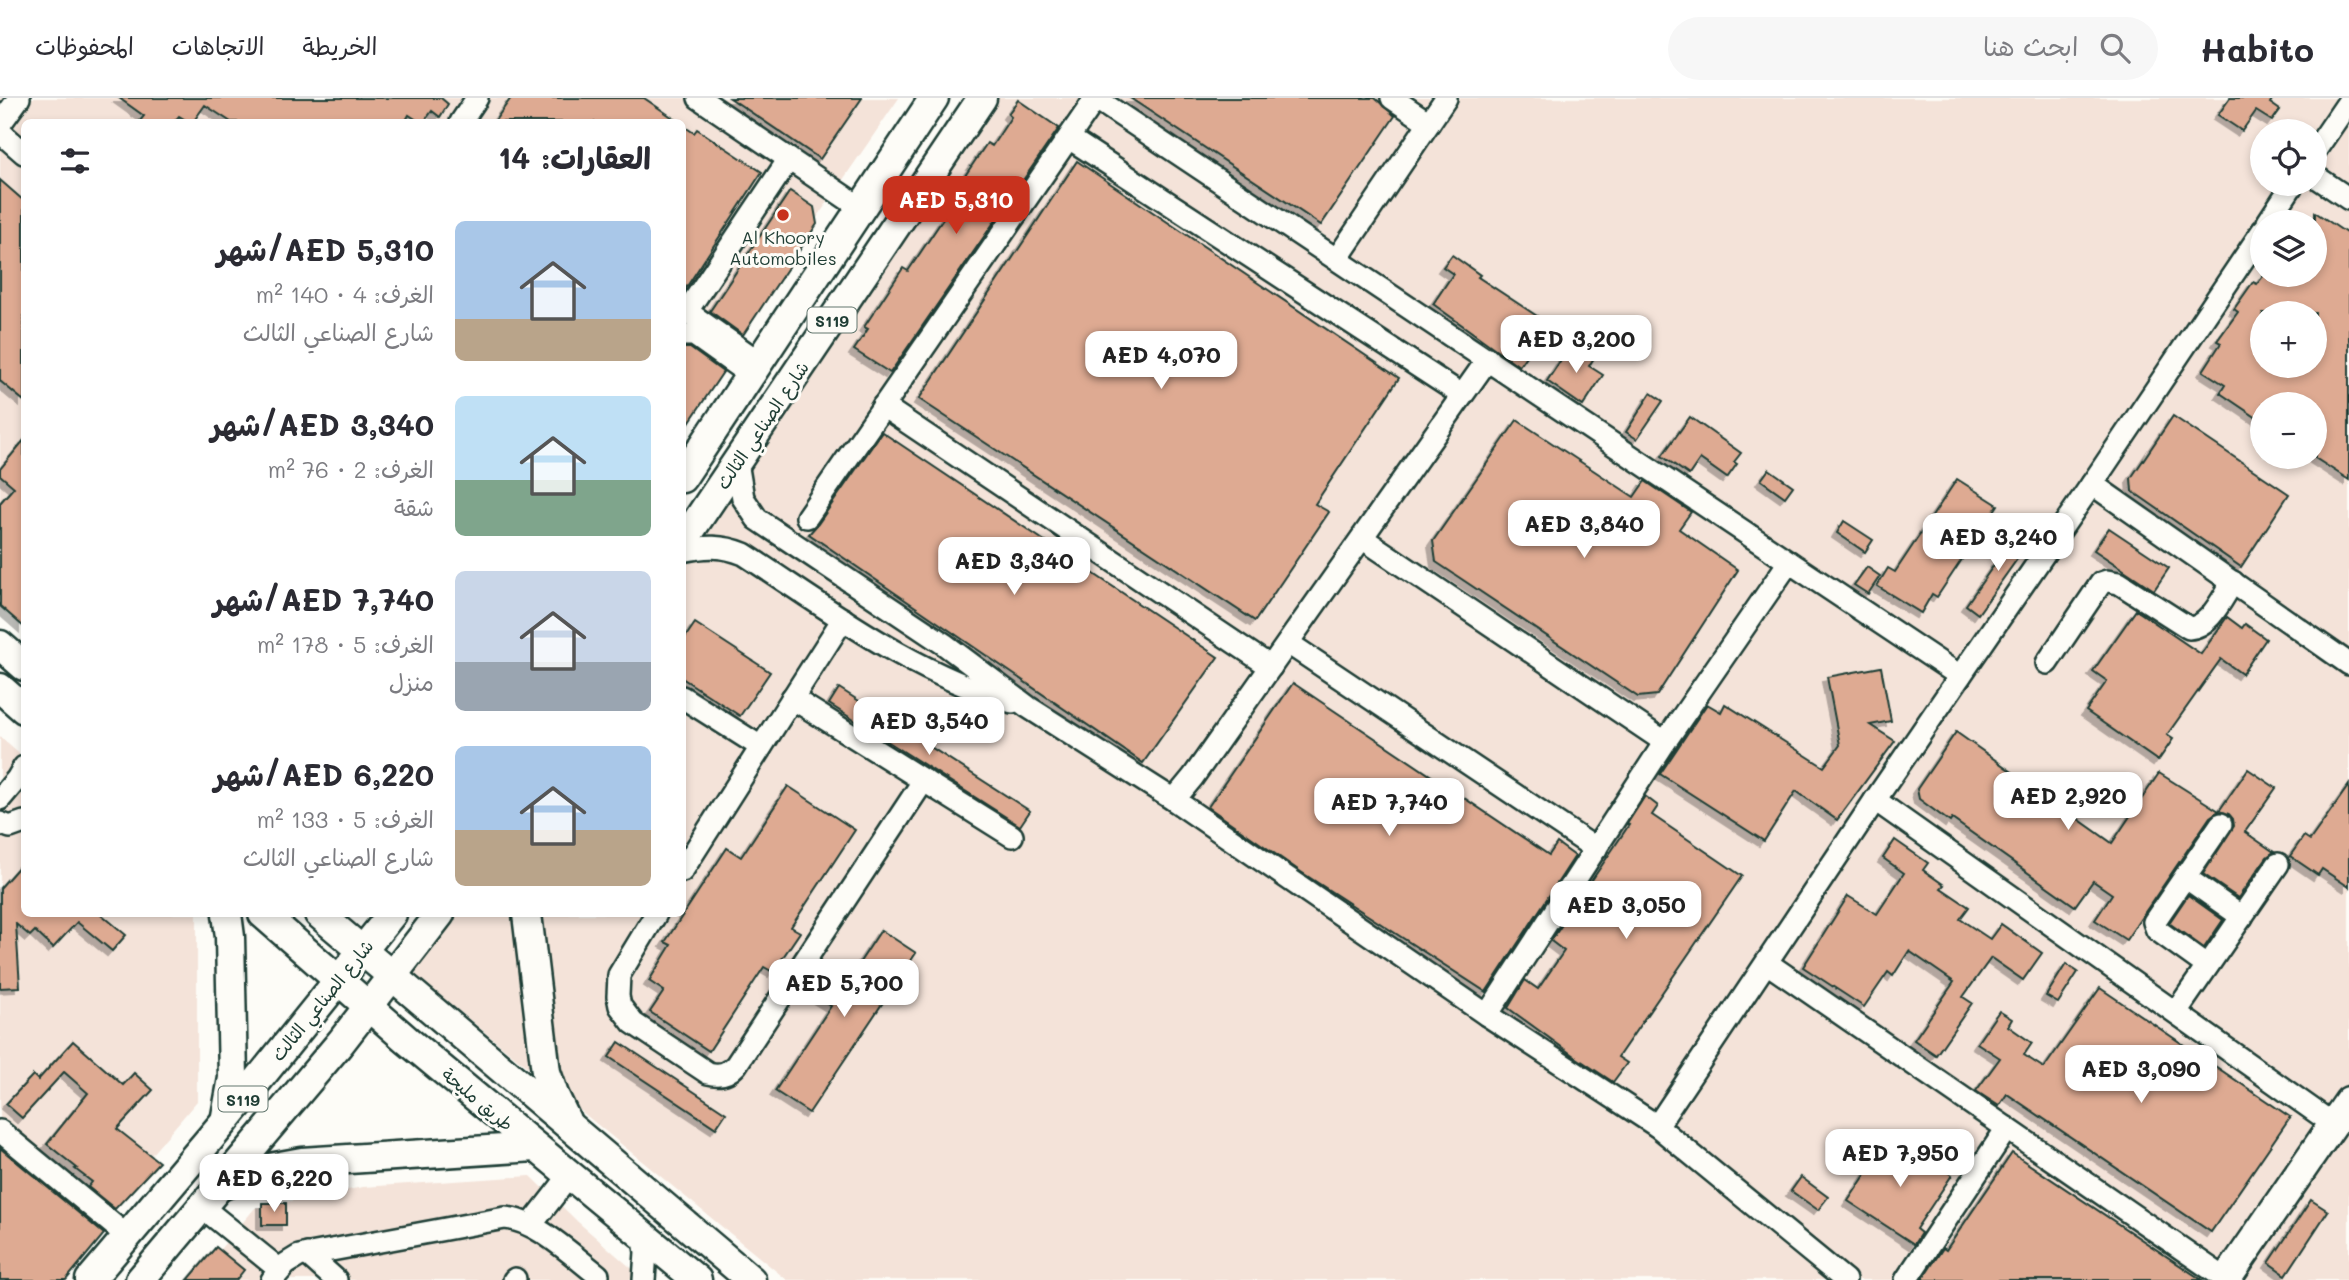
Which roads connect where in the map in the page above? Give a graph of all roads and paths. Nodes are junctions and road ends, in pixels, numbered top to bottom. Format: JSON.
{"nodes":[{"id":1,"x":19,"y":98,"type":"edge"},
{"id":2,"x":477,"y":98,"type":"edge"},
{"id":3,"x":699,"y":98,"type":"edge"},
{"id":4,"x":934,"y":98,"type":"edge"},
{"id":5,"x":982,"y":98,"type":"edge"},
{"id":6,"x":1096,"y":98,"type":"edge"},
{"id":7,"x":1392,"y":98,"type":"edge"},
{"id":8,"x":1446,"y":98,"type":"edge"},
{"id":9,"x":2349,"y":101,"type":"edge"},
{"id":10,"x":463,"y":119,"type":"edge"},
{"id":11,"x":1429,"y":123,"type":"junction"},
{"id":12,"x":0,"y":124,"type":"edge"},
{"id":13,"x":0,"y":132,"type":"edge"},
{"id":14,"x":2327,"y":133,"type":"edge"},
{"id":15,"x":1069,"y":138,"type":"junction"},
{"id":16,"x":21,"y":150,"type":"edge"},
{"id":17,"x":789,"y":159,"type":"junction"},
{"id":18,"x":2327,"y":184,"type":"edge"},
{"id":19,"x":2349,"y":199,"type":"edge"},
{"id":20,"x":861,"y":208,"type":"junction"},
{"id":21,"x":2250,"y":249,"type":"edge"},
{"id":22,"x":1338,"y":259,"type":"junction"},
{"id":23,"x":686,"y":309,"type":"edge"},
{"id":24,"x":686,"y":311,"type":"edge"},
{"id":25,"x":686,"y":335,"type":"edge"},
{"id":26,"x":1488,"y":359,"type":"junction"},
{"id":27,"x":759,"y":361,"type":"junction"},
{"id":28,"x":1462,"y":396,"type":"junction"},
{"id":29,"x":883,"y":407,"type":"junction"},
{"id":30,"x":753,"y":438,"type":"junction"},
{"id":31,"x":737,"y":462,"type":"junction"},
{"id":32,"x":686,"y":472,"type":"edge"},
{"id":33,"x":2092,"y":484,"type":"junction"},
{"id":34,"x":807,"y":517,"type":"dead end"},
{"id":35,"x":686,"y":537,"type":"edge"},
{"id":36,"x":1362,"y":538,"type":"junction"},
{"id":37,"x":686,"y":550,"type":"edge"},
{"id":38,"x":1789,"y":562,"type":"junction"},
{"id":39,"x":2233,"y":582,"type":"junction"},
{"id":40,"x":843,"y":618,"type":"junction"},
{"id":41,"x":1288,"y":643,"type":"junction"},
{"id":42,"x":0,"y":645,"type":"edge"},
{"id":43,"x":21,"y":663,"type":"edge"},
{"id":44,"x":2047,"y":663,"type":"dead end"},
{"id":45,"x":2349,"y":664,"type":"edge"},
{"id":46,"x":1271,"y":667,"type":"junction"},
{"id":47,"x":1960,"y":676,"type":"junction"},
{"id":48,"x":792,"y":698,"type":"junction"},
{"id":49,"x":686,"y":700,"type":"edge"},
{"id":50,"x":1028,"y":706,"type":"junction"},
{"id":51,"x":1665,"y":742,"type":"junction"},
{"id":52,"x":761,"y":747,"type":"junction"},
{"id":53,"x":21,"y":772,"type":"edge"},
{"id":54,"x":924,"y":780,"type":"junction"},
{"id":55,"x":0,"y":799,"type":"edge"},
{"id":56,"x":1174,"y":800,"type":"junction"},
{"id":57,"x":1874,"y":800,"type":"junction"},
{"id":58,"x":0,"y":823,"type":"edge"},
{"id":59,"x":21,"y":824,"type":"edge"},
{"id":60,"x":2221,"y":824,"type":"dead end"},
{"id":61,"x":1012,"y":836,"type":"dead end"},
{"id":62,"x":1596,"y":849,"type":"junction"},
{"id":63,"x":2278,"y":864,"type":"dead end"},
{"id":64,"x":686,"y":865,"type":"edge"},
{"id":65,"x":2185,"y":877,"type":"junction"},
{"id":66,"x":227,"y":917,"type":"edge"},
{"id":67,"x":266,"y":917,"type":"edge"},
{"id":68,"x":322,"y":917,"type":"edge"},
{"id":69,"x":390,"y":917,"type":"edge"},
{"id":70,"x":438,"y":917,"type":"edge"},
{"id":71,"x":527,"y":917,"type":"edge"},
{"id":72,"x":654,"y":917,"type":"edge"},
{"id":73,"x":2242,"y":917,"type":"junction"},
{"id":74,"x":362,"y":951,"type":"junction"},
{"id":75,"x":1767,"y":963,"type":"junction"},
{"id":76,"x":2207,"y":966,"type":"junction"},
{"id":77,"x":392,"y":977,"type":"junction"},
{"id":78,"x":338,"y":981,"type":"junction"},
{"id":79,"x":369,"y":1007,"type":"junction"},
{"id":80,"x":2176,"y":1012,"type":"junction"},
{"id":81,"x":1487,"y":1016,"type":"junction"},
{"id":82,"x":2341,"y":1113,"type":"edge"},
{"id":83,"x":225,"y":1121,"type":"junction"},
{"id":84,"x":1657,"y":1126,"type":"junction"},
{"id":85,"x":2007,"y":1128,"type":"junction"},
{"id":86,"x":0,"y":1131,"type":"edge"},
{"id":87,"x":576,"y":1134,"type":"junction"},
{"id":88,"x":535,"y":1147,"type":"junction"},
{"id":89,"x":570,"y":1175,"type":"junction"},
{"id":90,"x":209,"y":1198,"type":"junction"},
{"id":91,"x":531,"y":1226,"type":"junction"},
{"id":92,"x":643,"y":1234,"type":"junction"},
{"id":93,"x":127,"y":1236,"type":"junction"},
{"id":94,"x":307,"y":1254,"type":"junction"},
{"id":95,"x":276,"y":1275,"type":"edge"},
{"id":96,"x":598,"y":1275,"type":"dead end"},
{"id":97,"x":90,"y":1280,"type":"edge"},
{"id":98,"x":140,"y":1280,"type":"edge"},
{"id":99,"x":336,"y":1280,"type":"edge"},
{"id":100,"x":644,"y":1280,"type":"edge"},
{"id":101,"x":697,"y":1280,"type":"edge"},
{"id":102,"x":751,"y":1280,"type":"edge"},
{"id":103,"x":1845,"y":1280,"type":"edge"},
{"id":104,"x":1906,"y":1280,"type":"edge"},
{"id":105,"x":2227,"y":1280,"type":"edge"}],
"edges":[{"from":1,"to":12,"type":"street"},
{"from":2,"to":10,"type":"street"},
{"from":3,"to":17,"type":"street"},
{"from":4,"to":20,"type":"main road","name":"شارع الصناعي الثالث","number":"S119"},
{"from":5,"to":30,"type":"main road","name":"شارع الصناعي الثالث","number":"S119"},
{"from":6,"to":15,"type":"street"},
{"from":6,"to":22,"type":"street"},
{"from":7,"to":11,"type":"street"},
{"from":8,"to":11,"type":"street"},
{"from":9,"to":14,"type":"street"},
{"from":11,"to":22,"type":"street"},
{"from":13,"to":16,"type":"street"},
{"from":15,"to":28,"type":"street"},
{"from":15,"to":29,"type":"street"},
{"from":17,"to":20,"type":"street"},
{"from":17,"to":23,"type":"street"},
{"from":18,"to":19,"type":"street"},
{"from":20,"to":27,"type":"main road","name":"شارع الصناعي الثالث","number":"S119"},
{"from":21,"to":33,"type":"street"},
{"from":22,"to":26,"type":"street"},
{"from":24,"to":27,"type":"street"},
{"from":25,"to":27,"type":"street"},
{"from":26,"to":28,"type":"street"},
{"from":26,"to":38,"type":"street"},
{"from":27,"to":30,"type":"main road"},
{"from":27,"to":32,"type":"main road","name":"شارع الصناعي الثالث","number":"S119"},
{"from":28,"to":36,"type":"street"},
{"from":29,"to":34,"type":"street"},
{"from":29,"to":46,"type":"street"},
{"from":30,"to":31,"type":"main road","name":"شارع الصناعي الثالث","number":"S119"},
{"from":31,"to":35,"type":"main road","name":"شارع الصناعي الثالث","number":"S119"},
{"from":31,"to":50,"type":"street"},
{"from":33,"to":39,"type":"street"},
{"from":33,"to":47,"type":"street"},
{"from":36,"to":41,"type":"street"},
{"from":36,"to":51,"type":"street"},
{"from":37,"to":40,"type":"street"},
{"from":38,"to":47,"type":"street"},
{"from":38,"to":51,"type":"street"},
{"from":39,"to":44,"type":"street"},
{"from":39,"to":45,"type":"street"},
{"from":40,"to":48,"type":"street"},
{"from":40,"to":50,"type":"street"},
{"from":41,"to":46,"type":"street"},
{"from":41,"to":62,"type":"street"},
{"from":42,"to":43,"type":"main road"},
{"from":46,"to":56,"type":"street"},
{"from":47,"to":57,"type":"street"},
{"from":48,"to":52,"type":"street"},
{"from":48,"to":54,"type":"street"},
{"from":49,"to":52,"type":"street"},
{"from":50,"to":56,"type":"street"},
{"from":51,"to":62,"type":"street"},
{"from":52,"to":64,"type":"street"},
{"from":53,"to":55,"type":"street"},
{"from":54,"to":61,"type":"street"},
{"from":54,"to":72,"type":"street"},
{"from":56,"to":81,"type":"street"},
{"from":57,"to":75,"type":"street"},
{"from":57,"to":80,"type":"street"},
{"from":58,"to":59,"type":"street"},
{"from":60,"to":65,"type":"street"},
{"from":62,"to":81,"type":"street"},
{"from":63,"to":73,"type":"street"},
{"from":65,"to":73,"type":"street"},
{"from":65,"to":76,"type":"street"},
{"from":66,"to":83,"type":"main road"},
{"from":67,"to":78,"type":"main road","name":"طريق مليحة"},
{"from":68,"to":74,"type":"main road","name":"طريق مليحة"},
{"from":69,"to":74,"type":"main road","name":"شارع الصناعي الثالث","number":"S119"},
{"from":70,"to":77,"type":"main road","number":"S119"},
{"from":71,"to":87,"type":"main road"},
{"from":73,"to":76,"type":"street"},
{"from":74,"to":77,"type":"main road","name":"طريق مليحة"},
{"from":74,"to":78,"type":"main road","name":"شارع الصناعي الثالث","number":"S119"},
{"from":75,"to":84,"type":"street"},
{"from":75,"to":85,"type":"street"},
{"from":76,"to":80,"type":"street"},
{"from":77,"to":79,"type":"main road","number":"S119"},
{"from":77,"to":87,"type":"main road","name":"طريق مليحة"},
{"from":78,"to":79,"type":"main road","name":"طريق مليحة"},
{"from":78,"to":83,"type":"main road","name":"شارع الصناعي الثالث","number":"S119"},
{"from":79,"to":88,"type":"main road","name":"طريق مليحة"},
{"from":79,"to":90,"type":"main road","number":"S119"},
{"from":80,"to":82,"type":"street"},
{"from":81,"to":84,"type":"street"},
{"from":82,"to":105,"type":"main road"},
{"from":83,"to":93,"type":"main road","name":"شارع الصناعي الثالث","number":"S119"},
{"from":84,"to":103,"type":"street"},
{"from":85,"to":104,"type":"street"},
{"from":85,"to":105,"type":"street"},
{"from":86,"to":93,"type":"street"},
{"from":87,"to":102,"type":"main road","name":"طريق مليحة"},
{"from":88,"to":89,"type":"main road","name":"طريق مليحة"},
{"from":88,"to":90,"type":"main road"},
{"from":89,"to":91,"type":"street"},
{"from":89,"to":92,"type":"main road","name":"طريق مليحة"},
{"from":90,"to":95,"type":"street"},
{"from":90,"to":98,"type":"main road","number":"S119"},
{"from":91,"to":94,"type":"street"},
{"from":91,"to":96,"type":"street"},
{"from":92,"to":100,"type":"street"},
{"from":92,"to":101,"type":"main road","name":"طريق مليحة"},
{"from":93,"to":97,"type":"main road","name":"شارع الصناعي الثالث","number":"S119"},
{"from":94,"to":95,"type":"street"},
{"from":94,"to":99,"type":"street"}]}
